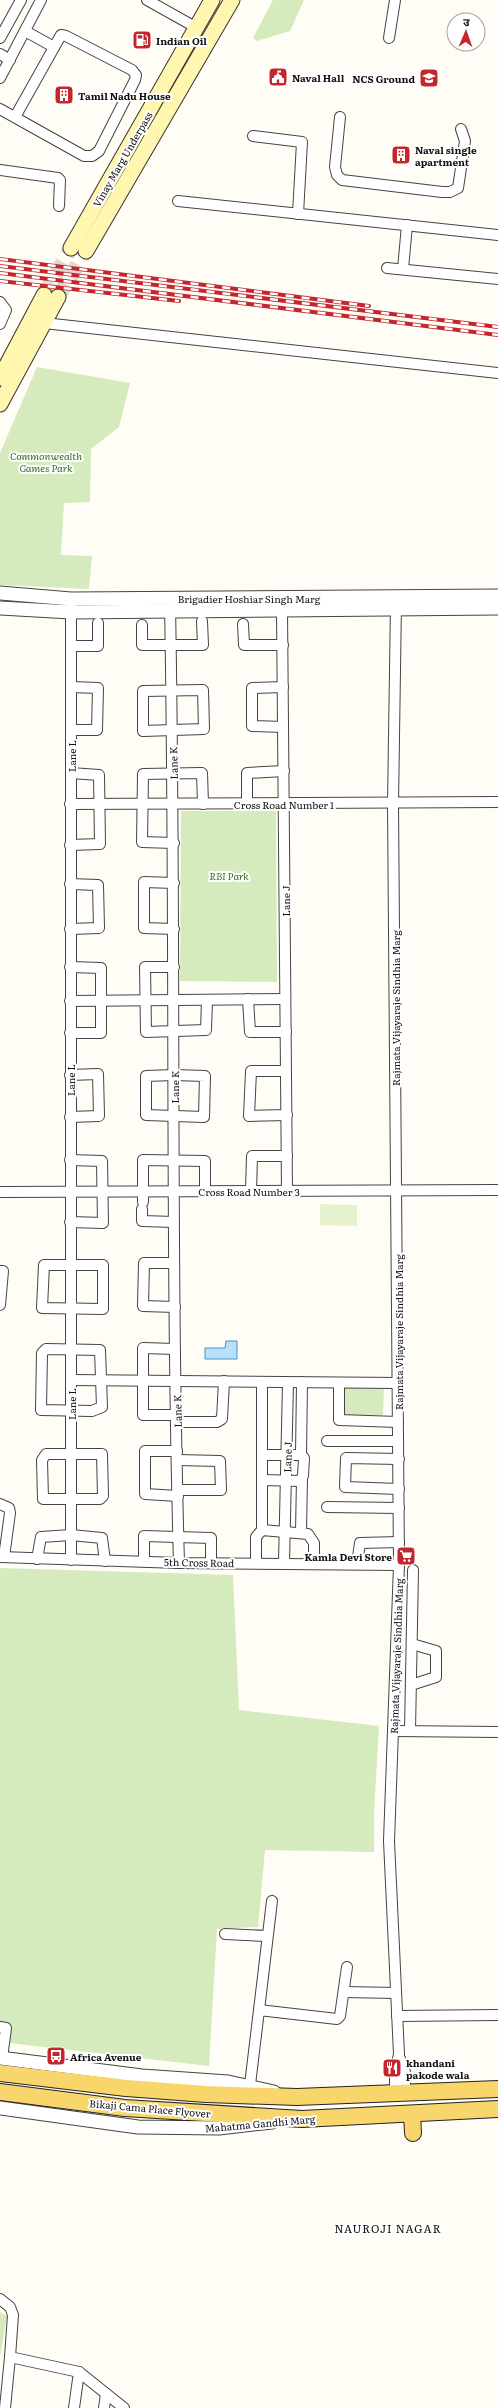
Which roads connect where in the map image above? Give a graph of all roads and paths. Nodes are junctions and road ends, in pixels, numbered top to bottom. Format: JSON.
{"nodes":[{"id":1,"x":21,"y":0,"type":"edge"},
{"id":2,"x":41,"y":0,"type":"edge"},
{"id":3,"x":147,"y":0,"type":"edge"},
{"id":4,"x":212,"y":0,"type":"edge"},
{"id":5,"x":232,"y":0,"type":"edge"},
{"id":6,"x":395,"y":0,"type":"edge"},
{"id":7,"x":197,"y":28,"type":"junction"},
{"id":8,"x":25,"y":31,"type":"junction"},
{"id":9,"x":0,"y":38,"type":"edge"},
{"id":10,"x":390,"y":38,"type":"dead end"},
{"id":11,"x":54,"y":47,"type":"junction"},
{"id":12,"x":0,"y":54,"type":"edge"},
{"id":13,"x":10,"y":60,"type":"junction"},
{"id":14,"x":0,"y":78,"type":"edge"},
{"id":15,"x":0,"y":109,"type":"edge"},
{"id":16,"x":15,"y":117,"type":"junction"},
{"id":17,"x":340,"y":117,"type":"dead end"},
{"id":18,"x":462,"y":129,"type":"dead end"},
{"id":19,"x":253,"y":136,"type":"dead end"},
{"id":20,"x":0,"y":170,"type":"edge"},
{"id":21,"x":178,"y":201,"type":"dead end"},
{"id":22,"x":59,"y":206,"type":"dead end"},
{"id":23,"x":298,"y":214,"type":"junction"},
{"id":24,"x":407,"y":225,"type":"junction"},
{"id":25,"x":498,"y":235,"type":"edge"},
{"id":26,"x":71,"y":248,"type":"tunnel mouth"},
{"id":27,"x":86,"y":251,"type":"tunnel mouth"},
{"id":28,"x":387,"y":268,"type":"dead end"},
{"id":29,"x":403,"y":269,"type":"junction"},
{"id":30,"x":498,"y":279,"type":"edge"},
{"id":31,"x":44,"y":295,"type":"tunnel mouth"},
{"id":32,"x":58,"y":297,"type":"tunnel mouth"},
{"id":33,"x":0,"y":302,"type":"edge"},
{"id":34,"x":44,"y":323,"type":"junction"},
{"id":35,"x":0,"y":324,"type":"edge"},
{"id":36,"x":498,"y":373,"type":"edge"},
{"id":37,"x":0,"y":378,"type":"edge"},
{"id":38,"x":0,"y":404,"type":"edge"},
{"id":39,"x":0,"y":594,"type":"edge"},
{"id":40,"x":498,"y":596,"type":"edge"},
{"id":41,"x":396,"y":603,"type":"junction"},
{"id":42,"x":170,"y":605,"type":"junction"},
{"id":43,"x":71,"y":606,"type":"junction"},
{"id":44,"x":0,"y":608,"type":"edge"},
{"id":45,"x":498,"y":608,"type":"edge"},
{"id":46,"x":282,"y":610,"type":"junction"},
{"id":47,"x":202,"y":621,"type":"dead end"},
{"id":48,"x":98,"y":623,"type":"dead end"},
{"id":49,"x":243,"y":624,"type":"dead end"},
{"id":50,"x":142,"y":625,"type":"dead end"},
{"id":51,"x":282,"y":645,"type":"junction"},
{"id":52,"x":71,"y":646,"type":"junction"},
{"id":53,"x":171,"y":646,"type":"junction"},
{"id":54,"x":71,"y":687,"type":"junction"},
{"id":55,"x":283,"y":687,"type":"junction"},
{"id":56,"x":172,"y":691,"type":"junction"},
{"id":57,"x":283,"y":727,"type":"junction"},
{"id":58,"x":71,"y":730,"type":"junction"},
{"id":59,"x":172,"y":731,"type":"junction"},
{"id":60,"x":173,"y":772,"type":"junction"},
{"id":61,"x":284,"y":772,"type":"junction"},
{"id":62,"x":70,"y":773,"type":"junction"},
{"id":63,"x":498,"y":802,"type":"edge"},
{"id":64,"x":70,"y":804,"type":"junction"},
{"id":65,"x":100,"y":804,"type":"junction"},
{"id":66,"x":143,"y":804,"type":"junction"},
{"id":67,"x":174,"y":804,"type":"junction"},
{"id":68,"x":203,"y":804,"type":"junction"},
{"id":69,"x":247,"y":804,"type":"junction"},
{"id":70,"x":284,"y":804,"type":"junction"},
{"id":71,"x":393,"y":804,"type":"junction"},
{"id":72,"x":174,"y":843,"type":"junction"},
{"id":73,"x":70,"y":845,"type":"junction"},
{"id":74,"x":174,"y":883,"type":"junction"},
{"id":75,"x":70,"y":884,"type":"junction"},
{"id":76,"x":70,"y":929,"type":"junction"},
{"id":77,"x":174,"y":929,"type":"junction"},
{"id":78,"x":70,"y":967,"type":"junction"},
{"id":79,"x":174,"y":967,"type":"junction"},
{"id":80,"x":248,"y":999,"type":"junction"},
{"id":81,"x":285,"y":999,"type":"junction"},
{"id":82,"x":207,"y":1000,"type":"junction"},
{"id":83,"x":70,"y":1001,"type":"junction"},
{"id":84,"x":101,"y":1001,"type":"junction"},
{"id":85,"x":145,"y":1001,"type":"junction"},
{"id":86,"x":174,"y":1001,"type":"junction"},
{"id":87,"x":174,"y":1032,"type":"junction"},
{"id":88,"x":286,"y":1032,"type":"junction"},
{"id":89,"x":70,"y":1033,"type":"junction"},
{"id":90,"x":286,"y":1071,"type":"junction"},
{"id":91,"x":70,"y":1075,"type":"junction"},
{"id":92,"x":174,"y":1075,"type":"junction"},
{"id":93,"x":287,"y":1115,"type":"junction"},
{"id":94,"x":70,"y":1117,"type":"junction"},
{"id":95,"x":173,"y":1117,"type":"junction"},
{"id":96,"x":287,"y":1156,"type":"junction"},
{"id":97,"x":70,"y":1160,"type":"junction"},
{"id":98,"x":173,"y":1160,"type":"junction"},
{"id":99,"x":396,"y":1190,"type":"junction"},
{"id":100,"x":498,"y":1190,"type":"edge"},
{"id":101,"x":102,"y":1191,"type":"junction"},
{"id":102,"x":143,"y":1191,"type":"junction"},
{"id":103,"x":173,"y":1191,"type":"junction"},
{"id":104,"x":205,"y":1191,"type":"junction"},
{"id":105,"x":252,"y":1191,"type":"junction"},
{"id":106,"x":288,"y":1191,"type":"junction"},
{"id":107,"x":0,"y":1192,"type":"edge"},
{"id":108,"x":70,"y":1192,"type":"junction"},
{"id":109,"x":70,"y":1222,"type":"junction"},
{"id":110,"x":174,"y":1222,"type":"junction"},
{"id":111,"x":174,"y":1263,"type":"junction"},
{"id":112,"x":70,"y":1265,"type":"junction"},
{"id":113,"x":0,"y":1271,"type":"edge"},
{"id":114,"x":0,"y":1305,"type":"edge"},
{"id":115,"x":175,"y":1307,"type":"junction"},
{"id":116,"x":71,"y":1309,"type":"junction"},
{"id":117,"x":176,"y":1349,"type":"junction"},
{"id":118,"x":71,"y":1350,"type":"junction"},
{"id":119,"x":71,"y":1380,"type":"junction"},
{"id":120,"x":101,"y":1380,"type":"junction"},
{"id":121,"x":143,"y":1380,"type":"junction"},
{"id":122,"x":176,"y":1380,"type":"junction"},
{"id":123,"x":224,"y":1381,"type":"junction"},
{"id":124,"x":262,"y":1382,"type":"junction"},
{"id":125,"x":302,"y":1382,"type":"junction"},
{"id":126,"x":288,"y":1383,"type":"junction"},
{"id":127,"x":339,"y":1383,"type":"junction"},
{"id":128,"x":398,"y":1383,"type":"junction"},
{"id":129,"x":71,"y":1410,"type":"junction"},
{"id":130,"x":177,"y":1418,"type":"junction"},
{"id":131,"x":398,"y":1422,"type":"junction"},
{"id":132,"x":327,"y":1441,"type":"dead end"},
{"id":133,"x":398,"y":1441,"type":"junction"},
{"id":134,"x":71,"y":1454,"type":"junction"},
{"id":135,"x":177,"y":1455,"type":"junction"},
{"id":136,"x":262,"y":1455,"type":"junction"},
{"id":137,"x":301,"y":1455,"type":"junction"},
{"id":138,"x":288,"y":1456,"type":"junction"},
{"id":139,"x":399,"y":1459,"type":"junction"},
{"id":140,"x":302,"y":1479,"type":"junction"},
{"id":141,"x":262,"y":1480,"type":"junction"},
{"id":142,"x":287,"y":1481,"type":"junction"},
{"id":143,"x":399,"y":1489,"type":"junction"},
{"id":144,"x":178,"y":1493,"type":"junction"},
{"id":145,"x":71,"y":1500,"type":"junction"},
{"id":146,"x":0,"y":1504,"type":"edge"},
{"id":147,"x":327,"y":1507,"type":"dead end"},
{"id":148,"x":399,"y":1508,"type":"junction"},
{"id":149,"x":262,"y":1530,"type":"junction"},
{"id":150,"x":285,"y":1532,"type":"junction"},
{"id":151,"x":301,"y":1532,"type":"junction"},
{"id":152,"x":71,"y":1535,"type":"junction"},
{"id":153,"x":179,"y":1536,"type":"junction"},
{"id":154,"x":399,"y":1542,"type":"junction"},
{"id":155,"x":2,"y":1557,"type":"edge"},
{"id":156,"x":37,"y":1559,"type":"junction"},
{"id":157,"x":71,"y":1560,"type":"junction"},
{"id":158,"x":105,"y":1561,"type":"junction"},
{"id":159,"x":144,"y":1561,"type":"junction"},
{"id":160,"x":211,"y":1562,"type":"junction"},
{"id":161,"x":180,"y":1563,"type":"junction"},
{"id":162,"x":256,"y":1563,"type":"junction"},
{"id":163,"x":284,"y":1563,"type":"junction"},
{"id":164,"x":314,"y":1564,"type":"junction"},
{"id":165,"x":357,"y":1564,"type":"junction"},
{"id":166,"x":399,"y":1565,"type":"junction"},
{"id":167,"x":413,"y":1570,"type":"dead end"},
{"id":168,"x":412,"y":1644,"type":"junction"},
{"id":169,"x":411,"y":1685,"type":"junction"},
{"id":170,"x":393,"y":1731,"type":"junction"},
{"id":171,"x":410,"y":1731,"type":"junction"},
{"id":172,"x":498,"y":1732,"type":"edge"},
{"id":173,"x":272,"y":1901,"type":"dead end"},
{"id":174,"x":225,"y":1934,"type":"dead end"},
{"id":175,"x":267,"y":1936,"type":"junction"},
{"id":176,"x":347,"y":1967,"type":"dead end"},
{"id":177,"x":344,"y":1992,"type":"junction"},
{"id":178,"x":396,"y":1993,"type":"junction"},
{"id":179,"x":259,"y":2010,"type":"junction"},
{"id":180,"x":498,"y":2015,"type":"edge"},
{"id":181,"x":397,"y":2016,"type":"junction"},
{"id":182,"x":0,"y":2027,"type":"edge"},
{"id":183,"x":1,"y":2063,"type":"edge"},
{"id":184,"x":498,"y":2089,"type":"edge"},
{"id":185,"x":249,"y":2090,"type":"junction"},
{"id":186,"x":0,"y":2092,"type":"edge"},
{"id":187,"x":400,"y":2094,"type":"junction"},
{"id":188,"x":0,"y":2108,"type":"edge"},
{"id":189,"x":498,"y":2109,"type":"edge"},
{"id":190,"x":412,"y":2114,"type":"junction"},
{"id":191,"x":302,"y":2119,"type":"junction"},
{"id":192,"x":412,"y":2133,"type":"dead end"},
{"id":193,"x":0,"y":2299,"type":"edge"},
{"id":194,"x":10,"y":2357,"type":"junction"},
{"id":195,"x":79,"y":2372,"type":"junction"},
{"id":196,"x":106,"y":2394,"type":"junction"},
{"id":197,"x":3,"y":2406,"type":"edge"},
{"id":198,"x":74,"y":2408,"type":"edge"},
{"id":199,"x":104,"y":2408,"type":"edge"},
{"id":200,"x":124,"y":2408,"type":"edge"}],
"edges":[{"from":1,"to":9,"type":"street"},
{"from":2,"to":8,"type":"street"},
{"from":3,"to":7,"type":"street"},
{"from":4,"to":7,"type":"main road","name":"Vinay Marg Underpass"},
{"from":5,"to":27,"type":"main road","name":"Vinay Marg Underpass"},
{"from":6,"to":10,"type":"street"},
{"from":7,"to":26,"type":"main road","name":"Vinay Marg Underpass"},
{"from":8,"to":11,"type":"street"},
{"from":8,"to":13,"type":"street"},
{"from":11,"to":16,"type":"street"},
{"from":11,"to":16,"type":"street"},
{"from":12,"to":13,"type":"street"},
{"from":13,"to":14,"type":"street"},
{"from":15,"to":16,"type":"street"},
{"from":17,"to":18,"type":"street"},
{"from":19,"to":23,"type":"street"},
{"from":20,"to":22,"type":"street"},
{"from":21,"to":23,"type":"street"},
{"from":23,"to":24,"type":"street"},
{"from":24,"to":25,"type":"street"},
{"from":24,"to":29,"type":"street"},
{"from":28,"to":29,"type":"street"},
{"from":29,"to":30,"type":"street"},
{"from":31,"to":37,"type":"main road"},
{"from":32,"to":34,"type":"main road"},
{"from":33,"to":35,"type":"street"},
{"from":34,"to":36,"type":"street"},
{"from":34,"to":38,"type":"main road"},
{"from":39,"to":43,"type":"street","name":"Brigadier Hoshiar Singh Marg"},
{"from":40,"to":41,"type":"street","name":"Brigadier Hoshiar Singh Marg"},
{"from":41,"to":42,"type":"street","name":"Brigadier Hoshiar Singh Marg"},
{"from":41,"to":45,"type":"street","name":"Brigadier Hoshiar Singh Marg"},
{"from":41,"to":46,"type":"street","name":"Brigadier Hoshiar Singh Marg"},
{"from":41,"to":71,"type":"street","name":"Rajmata Vijayaraje Sindhia Marg"},
{"from":42,"to":43,"type":"street","name":"Brigadier Hoshiar Singh Marg"},
{"from":42,"to":46,"type":"street","name":"Brigadier Hoshiar Singh Marg"},
{"from":42,"to":53,"type":"street","name":"Lane K"},
{"from":43,"to":44,"type":"street","name":"Brigadier Hoshiar Singh Marg"},
{"from":43,"to":52,"type":"street","name":"Lane L"},
{"from":46,"to":51,"type":"street","name":"Lane J"},
{"from":47,"to":53,"type":"street"},
{"from":48,"to":52,"type":"street"},
{"from":49,"to":51,"type":"street"},
{"from":50,"to":53,"type":"street"},
{"from":51,"to":55,"type":"street","name":"Lane J"},
{"from":52,"to":54,"type":"street","name":"Lane L"},
{"from":53,"to":56,"type":"street","name":"Lane K"},
{"from":54,"to":58,"type":"street","name":"Lane L"},
{"from":54,"to":58,"type":"street"},
{"from":55,"to":57,"type":"street","name":"Lane J"},
{"from":55,"to":57,"type":"street"},
{"from":56,"to":59,"type":"street","name":"Lane K"},
{"from":56,"to":59,"type":"street"},
{"from":56,"to":59,"type":"street"},
{"from":57,"to":61,"type":"street","name":"Lane J"},
{"from":58,"to":62,"type":"street","name":"Lane L"},
{"from":59,"to":60,"type":"street","name":"Lane K"},
{"from":60,"to":66,"type":"street"},
{"from":60,"to":67,"type":"street","name":"Lane K"},
{"from":60,"to":68,"type":"street"},
{"from":61,"to":69,"type":"street"},
{"from":61,"to":70,"type":"street","name":"Lane J"},
{"from":62,"to":64,"type":"street","name":"Lane L"},
{"from":62,"to":65,"type":"street"},
{"from":63,"to":71,"type":"street","name":"Cross Road Number 1"},
{"from":64,"to":65,"type":"street","name":"Cross Road Number 1"},
{"from":64,"to":73,"type":"street","name":"Lane L"},
{"from":65,"to":66,"type":"street","name":"Cross Road Number 1"},
{"from":65,"to":73,"type":"street"},
{"from":66,"to":67,"type":"street","name":"Cross Road Number 1"},
{"from":66,"to":72,"type":"street"},
{"from":67,"to":68,"type":"street","name":"Cross Road Number 1"},
{"from":67,"to":72,"type":"street","name":"Lane K"},
{"from":68,"to":69,"type":"street","name":"Cross Road Number 1"},
{"from":69,"to":70,"type":"street","name":"Cross Road Number 1"},
{"from":70,"to":71,"type":"street","name":"Cross Road Number 1"},
{"from":70,"to":81,"type":"street","name":"Lane J"},
{"from":71,"to":99,"type":"street","name":"Rajmata Vijayaraje Sindhia Marg"},
{"from":72,"to":74,"type":"street","name":"Lane K"},
{"from":73,"to":75,"type":"street","name":"Lane L"},
{"from":74,"to":77,"type":"street","name":"Lane K"},
{"from":74,"to":77,"type":"street"},
{"from":75,"to":76,"type":"street","name":"Lane L"},
{"from":75,"to":76,"type":"street"},
{"from":76,"to":78,"type":"street","name":"Lane L"},
{"from":77,"to":79,"type":"street","name":"Lane K"},
{"from":78,"to":83,"type":"street","name":"Lane L"},
{"from":78,"to":84,"type":"street"},
{"from":79,"to":85,"type":"street"},
{"from":79,"to":86,"type":"street","name":"Lane K"},
{"from":80,"to":81,"type":"street"},
{"from":80,"to":82,"type":"street"},
{"from":80,"to":88,"type":"street"},
{"from":81,"to":88,"type":"street","name":"Lane J"},
{"from":82,"to":86,"type":"street"},
{"from":82,"to":87,"type":"street"},
{"from":83,"to":84,"type":"street"},
{"from":83,"to":89,"type":"street","name":"Lane L"},
{"from":84,"to":85,"type":"street"},
{"from":84,"to":89,"type":"street"},
{"from":85,"to":86,"type":"street"},
{"from":85,"to":87,"type":"street"},
{"from":86,"to":87,"type":"street","name":"Lane K"},
{"from":87,"to":92,"type":"street","name":"Lane K"},
{"from":88,"to":90,"type":"street","name":"Lane J"},
{"from":89,"to":91,"type":"street","name":"Lane L"},
{"from":90,"to":93,"type":"street","name":"Lane J"},
{"from":90,"to":93,"type":"street"},
{"from":91,"to":94,"type":"street","name":"Lane L"},
{"from":91,"to":94,"type":"street"},
{"from":92,"to":95,"type":"street","name":"Lane K"},
{"from":92,"to":95,"type":"street"},
{"from":92,"to":95,"type":"street"},
{"from":93,"to":96,"type":"street","name":"Lane J"},
{"from":94,"to":97,"type":"street","name":"Lane L"},
{"from":95,"to":98,"type":"street","name":"Lane K"},
{"from":96,"to":105,"type":"street"},
{"from":96,"to":106,"type":"street","name":"Lane J"},
{"from":97,"to":101,"type":"street"},
{"from":97,"to":108,"type":"street","name":"Lane L"},
{"from":98,"to":102,"type":"street"},
{"from":98,"to":103,"type":"street","name":"Lane K"},
{"from":98,"to":104,"type":"street"},
{"from":99,"to":100,"type":"street","name":"Cross Road Number 3"},
{"from":99,"to":106,"type":"street","name":"Cross Road Number 3"},
{"from":99,"to":128,"type":"street","name":"Rajmata Vijayaraje Sindhia Marg"},
{"from":101,"to":102,"type":"street","name":"Cross Road Number 3"},
{"from":101,"to":108,"type":"street","name":"Cross Road Number 3"},
{"from":101,"to":109,"type":"street"},
{"from":102,"to":103,"type":"street","name":"Cross Road Number 3"},
{"from":102,"to":110,"type":"street"},
{"from":103,"to":104,"type":"street","name":"Cross Road Number 3"},
{"from":103,"to":110,"type":"street","name":"Lane K"},
{"from":104,"to":105,"type":"street","name":"Cross Road Number 3"},
{"from":105,"to":106,"type":"street","name":"Cross Road Number 3"},
{"from":107,"to":108,"type":"street","name":"Cross Road Number 3"},
{"from":108,"to":109,"type":"street","name":"Lane L"},
{"from":109,"to":112,"type":"street","name":"Lane L"},
{"from":110,"to":111,"type":"street","name":"Lane K"},
{"from":111,"to":115,"type":"street","name":"Lane K"},
{"from":111,"to":115,"type":"street"},
{"from":112,"to":116,"type":"street","name":"Lane L"},
{"from":112,"to":116,"type":"street"},
{"from":112,"to":116,"type":"street"},
{"from":113,"to":114,"type":"street"},
{"from":115,"to":117,"type":"street","name":"Lane K"},
{"from":116,"to":118,"type":"street","name":"Lane L"},
{"from":117,"to":121,"type":"street"},
{"from":117,"to":122,"type":"street","name":"Lane K"},
{"from":118,"to":119,"type":"street","name":"Lane L"},
{"from":118,"to":120,"type":"street"},
{"from":118,"to":129,"type":"street"},
{"from":119,"to":120,"type":"street"},
{"from":119,"to":129,"type":"street","name":"Lane L"},
{"from":120,"to":121,"type":"street"},
{"from":120,"to":129,"type":"street"},
{"from":121,"to":122,"type":"street"},
{"from":121,"to":130,"type":"street"},
{"from":122,"to":123,"type":"street"},
{"from":122,"to":130,"type":"street","name":"Lane K"},
{"from":123,"to":124,"type":"street"},
{"from":123,"to":130,"type":"street"},
{"from":124,"to":126,"type":"street"},
{"from":124,"to":136,"type":"street"},
{"from":125,"to":126,"type":"street"},
{"from":125,"to":127,"type":"street"},
{"from":125,"to":137,"type":"street"},
{"from":126,"to":138,"type":"street","name":"Lane J"},
{"from":127,"to":128,"type":"street"},
{"from":127,"to":131,"type":"street"},
{"from":128,"to":131,"type":"street","name":"Rajmata Vijayaraje Sindhia Marg"},
{"from":129,"to":134,"type":"street","name":"Lane L"},
{"from":130,"to":135,"type":"street","name":"Lane K"},
{"from":131,"to":133,"type":"street","name":"Rajmata Vijayaraje Sindhia Marg"},
{"from":132,"to":133,"type":"street"},
{"from":133,"to":139,"type":"street","name":"Rajmata Vijayaraje Sindhia Marg"},
{"from":134,"to":145,"type":"street","name":"Lane L"},
{"from":134,"to":145,"type":"street"},
{"from":134,"to":145,"type":"street"},
{"from":135,"to":144,"type":"street","name":"Lane K"},
{"from":135,"to":144,"type":"street"},
{"from":135,"to":144,"type":"street"},
{"from":136,"to":138,"type":"street"},
{"from":136,"to":141,"type":"street"},
{"from":137,"to":138,"type":"street"},
{"from":137,"to":140,"type":"street"},
{"from":138,"to":142,"type":"street","name":"Lane J"},
{"from":139,"to":143,"type":"street","name":"Rajmata Vijayaraje Sindhia Marg"},
{"from":139,"to":143,"type":"street"},
{"from":140,"to":142,"type":"street"},
{"from":140,"to":151,"type":"street"},
{"from":141,"to":142,"type":"street"},
{"from":141,"to":149,"type":"street"},
{"from":142,"to":150,"type":"street","name":"Lane J"},
{"from":143,"to":148,"type":"street","name":"Rajmata Vijayaraje Sindhia Marg"},
{"from":144,"to":153,"type":"street","name":"Lane K"},
{"from":145,"to":152,"type":"street","name":"Lane L"},
{"from":146,"to":155,"type":"street"},
{"from":147,"to":148,"type":"street"},
{"from":148,"to":154,"type":"street","name":"Rajmata Vijayaraje Sindhia Marg"},
{"from":149,"to":150,"type":"street"},
{"from":149,"to":162,"type":"street"},
{"from":150,"to":151,"type":"street"},
{"from":150,"to":163,"type":"street","name":"Lane J"},
{"from":151,"to":164,"type":"street"},
{"from":152,"to":156,"type":"street"},
{"from":152,"to":157,"type":"street","name":"Lane L"},
{"from":152,"to":158,"type":"street"},
{"from":153,"to":159,"type":"street"},
{"from":153,"to":160,"type":"street"},
{"from":153,"to":161,"type":"street","name":"Lane K"},
{"from":154,"to":165,"type":"street"},
{"from":154,"to":166,"type":"street","name":"Rajmata Vijayaraje Sindhia Marg"},
{"from":155,"to":156,"type":"street","name":"5th Cross Road"},
{"from":156,"to":157,"type":"street","name":"5th Cross Road"},
{"from":157,"to":158,"type":"street","name":"5th Cross Road"},
{"from":158,"to":159,"type":"street","name":"5th Cross Road"},
{"from":159,"to":161,"type":"street","name":"5th Cross Road"},
{"from":160,"to":161,"type":"street","name":"5th Cross Road"},
{"from":160,"to":162,"type":"street","name":"5th Cross Road"},
{"from":162,"to":163,"type":"street","name":"5th Cross Road"},
{"from":163,"to":164,"type":"street","name":"5th Cross Road"},
{"from":164,"to":165,"type":"street","name":"5th Cross Road"},
{"from":165,"to":166,"type":"street","name":"5th Cross Road"},
{"from":166,"to":170,"type":"street","name":"Rajmata Vijayaraje Sindhia Marg"},
{"from":167,"to":168,"type":"street"},
{"from":168,"to":169,"type":"street"},
{"from":168,"to":169,"type":"street"},
{"from":169,"to":171,"type":"street"},
{"from":170,"to":171,"type":"street"},
{"from":170,"to":178,"type":"street","name":"Rajmata Vijayaraje Sindhia Marg"},
{"from":171,"to":172,"type":"street"},
{"from":173,"to":175,"type":"street"},
{"from":174,"to":175,"type":"street"},
{"from":175,"to":179,"type":"street"},
{"from":176,"to":177,"type":"street"},
{"from":177,"to":178,"type":"street"},
{"from":177,"to":179,"type":"street"},
{"from":178,"to":181,"type":"street","name":"Rajmata Vijayaraje Sindhia Marg"},
{"from":179,"to":185,"type":"street"},
{"from":180,"to":181,"type":"street"},
{"from":181,"to":187,"type":"street","name":"Rajmata Vijayaraje Sindhia Marg"},
{"from":182,"to":183,"type":"street"},
{"from":183,"to":185,"type":"street"},
{"from":183,"to":185,"type":"main road","name":"Bikaji Cama Place Flyover"},
{"from":184,"to":187,"type":"main road"},
{"from":185,"to":187,"type":"main road"},
{"from":186,"to":191,"type":"main road","name":"Bikaji Cama Place Flyover"},
{"from":188,"to":191,"type":"street","name":"Mahatma Gandhi Marg"},
{"from":189,"to":190,"type":"main road","name":"Mahatma Gandhi Marg"},
{"from":190,"to":191,"type":"main road","name":"Mahatma Gandhi Marg"},
{"from":190,"to":192,"type":"main road"},
{"from":193,"to":194,"type":"street"},
{"from":194,"to":195,"type":"street"},
{"from":194,"to":197,"type":"street"},
{"from":195,"to":196,"type":"street"},
{"from":195,"to":198,"type":"street"},
{"from":196,"to":199,"type":"street"},
{"from":196,"to":200,"type":"street"}]}
